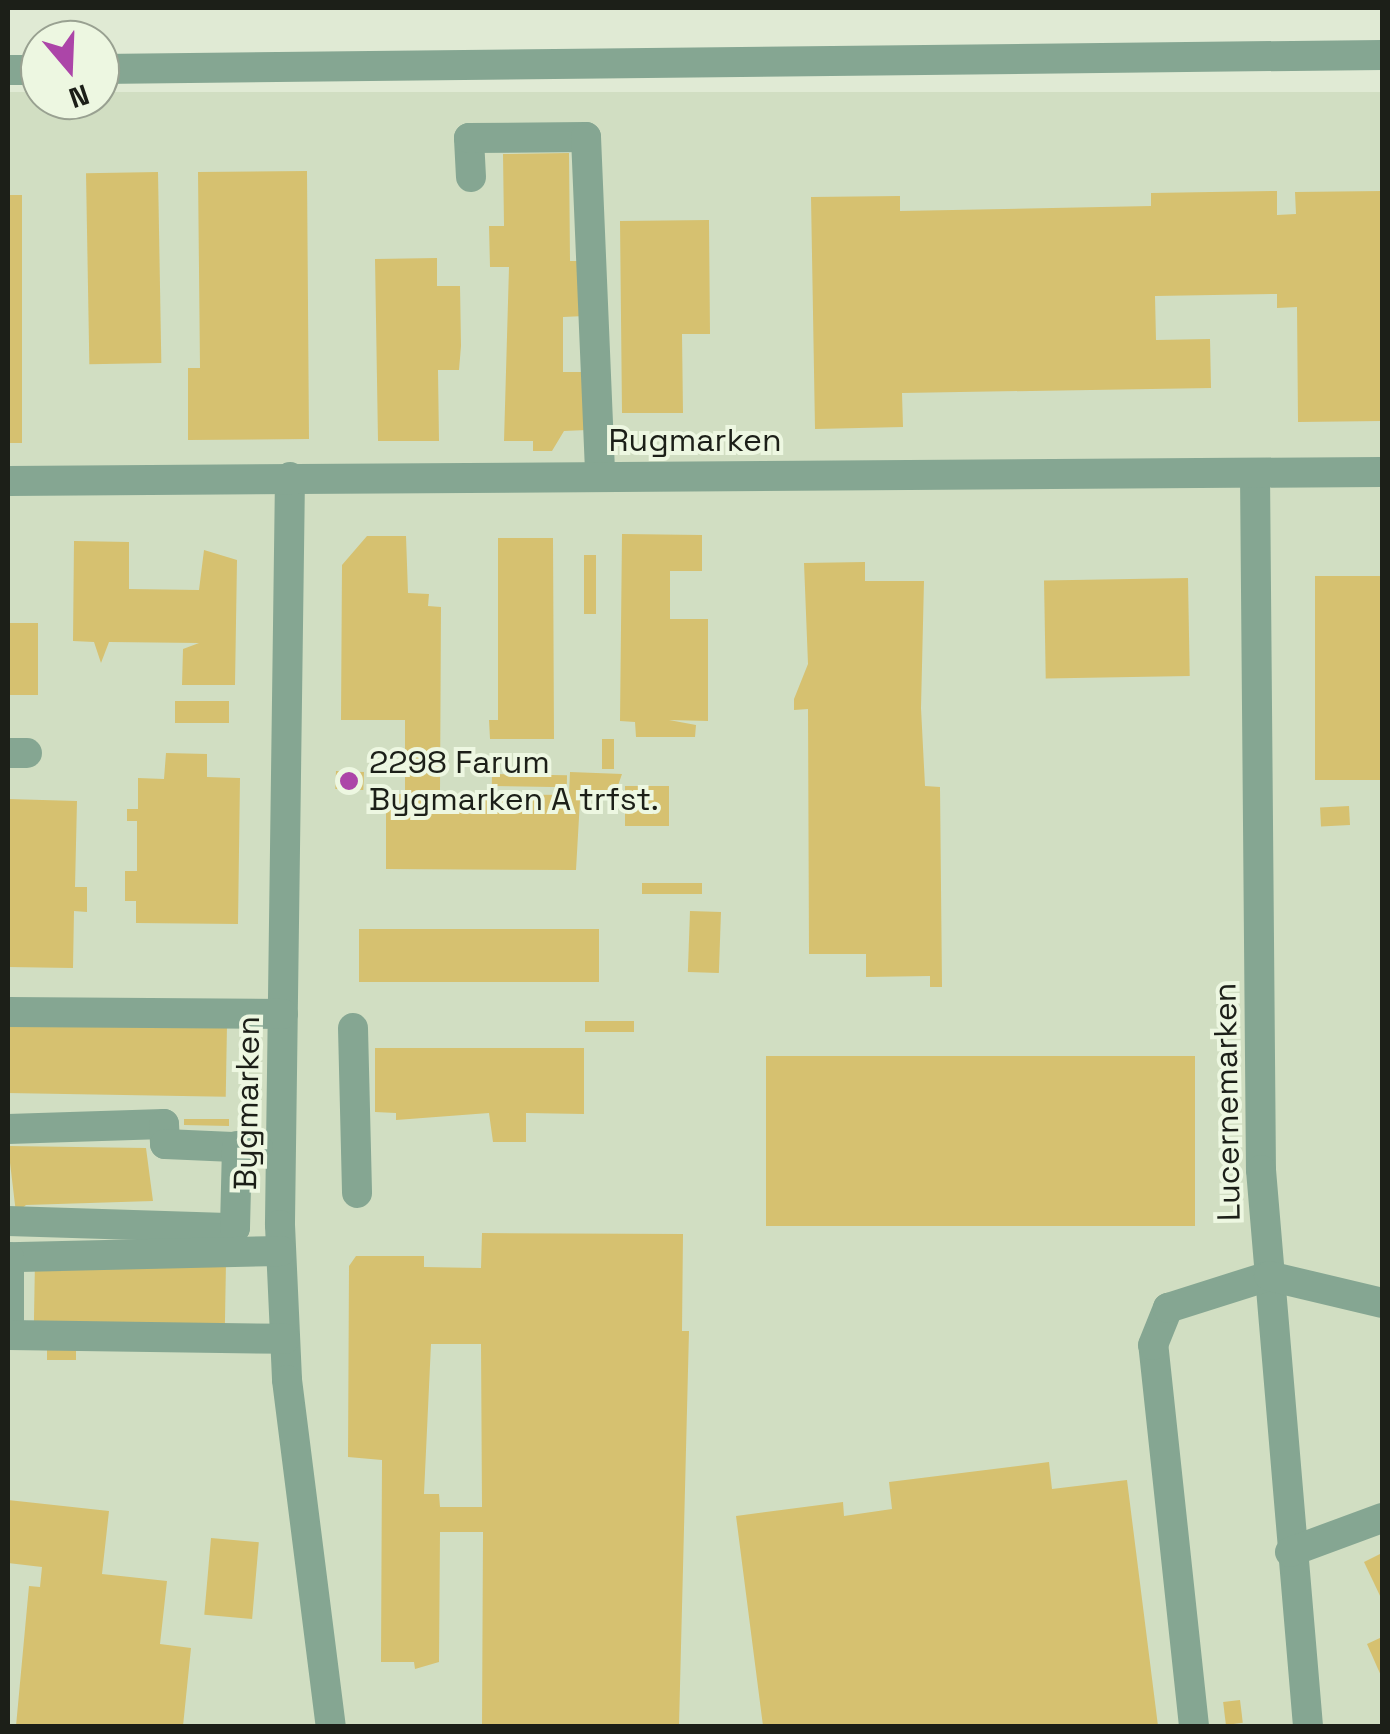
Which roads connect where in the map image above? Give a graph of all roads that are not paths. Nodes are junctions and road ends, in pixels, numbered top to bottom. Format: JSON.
{"nodes":[{"id":1,"x":1382,"y":55,"type":"edge"},
{"id":2,"x":120,"y":69,"type":"edge"},
{"id":3,"x":470,"y":177,"type":"dead end"},
{"id":4,"x":1382,"y":472,"type":"edge"},
{"id":5,"x":1255,"y":474,"type":"junction"},
{"id":6,"x":600,"y":476,"type":"junction"},
{"id":7,"x":290,"y":477,"type":"junction"},
{"id":8,"x":8,"y":481,"type":"edge"},
{"id":9,"x":8,"y":1012,"type":"edge"},
{"id":10,"x":283,"y":1014,"type":"junction"},
{"id":11,"x":353,"y":1028,"type":"dead end"},
{"id":12,"x":8,"y":1129,"type":"edge"},
{"id":13,"x":238,"y":1146,"type":"junction"},
{"id":14,"x":281,"y":1150,"type":"junction"},
{"id":15,"x":357,"y":1193,"type":"dead end"},
{"id":16,"x":8,"y":1220,"type":"edge"},
{"id":17,"x":281,"y":1251,"type":"junction"},
{"id":18,"x":1269,"y":1276,"type":"junction"},
{"id":19,"x":1382,"y":1303,"type":"edge"},
{"id":20,"x":285,"y":1339,"type":"junction"},
{"id":21,"x":1382,"y":1518,"type":"edge"},
{"id":22,"x":1290,"y":1552,"type":"junction"},
{"id":23,"x":331,"y":1726,"type":"edge"},
{"id":24,"x":1194,"y":1726,"type":"edge"},
{"id":25,"x":1308,"y":1726,"type":"edge"}],
"edges":[{"from":1,"to":2,"type":"street"},
{"from":3,"to":6,"type":"street"},
{"from":4,"to":5,"type":"street","name":"Rugmarken"},
{"from":5,"to":6,"type":"street","name":"Rugmarken"},
{"from":5,"to":18,"type":"street","name":"Lucernemarken"},
{"from":6,"to":7,"type":"street","name":"Rugmarken"},
{"from":7,"to":8,"type":"street","name":"Rugmarken"},
{"from":7,"to":10,"type":"street","name":"Bygmarken"},
{"from":9,"to":10,"type":"street"},
{"from":10,"to":14,"type":"street","name":"Bygmarken"},
{"from":11,"to":15,"type":"street"},
{"from":12,"to":13,"type":"street"},
{"from":13,"to":14,"type":"street"},
{"from":13,"to":16,"type":"street"},
{"from":14,"to":17,"type":"street","name":"Bygmarken"},
{"from":17,"to":20,"type":"street","name":"Bygmarken"},
{"from":17,"to":20,"type":"street"},
{"from":18,"to":19,"type":"street"},
{"from":18,"to":22,"type":"street","name":"Lucernemarken"},
{"from":18,"to":24,"type":"street"},
{"from":20,"to":23,"type":"street","name":"Bygmarken"},
{"from":21,"to":22,"type":"street"},
{"from":22,"to":25,"type":"street","name":"Lucernemarken"}]}
